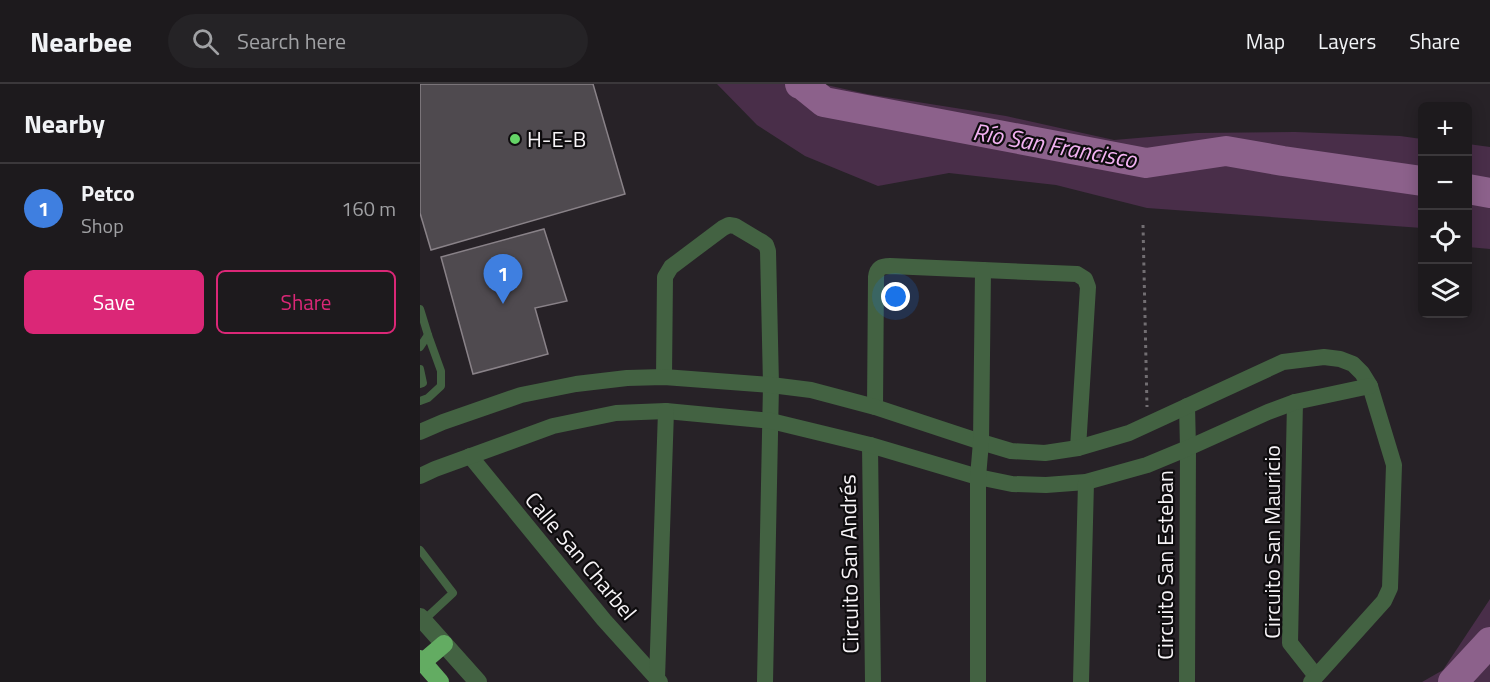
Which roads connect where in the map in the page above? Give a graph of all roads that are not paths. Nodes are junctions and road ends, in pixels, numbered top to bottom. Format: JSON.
{"nodes":[{"id":1,"x":983,"y":270,"type":"junction"},
{"id":2,"x":420,"y":309,"type":"edge"},
{"id":3,"x":428,"y":335,"type":"junction"},
{"id":4,"x":420,"y":347,"type":"edge"},
{"id":5,"x":420,"y":369,"type":"edge"},
{"id":6,"x":664,"y":377,"type":"junction"},
{"id":7,"x":420,"y":384,"type":"edge"},
{"id":8,"x":771,"y":385,"type":"junction"},
{"id":9,"x":1370,"y":387,"type":"junction"},
{"id":10,"x":420,"y":401,"type":"edge"},
{"id":11,"x":1295,"y":402,"type":"junction"},
{"id":12,"x":1187,"y":406,"type":"junction"},
{"id":13,"x":875,"y":407,"type":"junction"},
{"id":14,"x":666,"y":411,"type":"junction"},
{"id":15,"x":771,"y":421,"type":"junction"},
{"id":16,"x":420,"y":432,"type":"edge"},
{"id":17,"x":981,"y":442,"type":"junction"},
{"id":18,"x":870,"y":445,"type":"junction"},
{"id":19,"x":1078,"y":448,"type":"junction"},
{"id":20,"x":1188,"y":448,"type":"junction"},
{"id":21,"x":470,"y":456,"type":"junction"},
{"id":22,"x":420,"y":476,"type":"edge"},
{"id":23,"x":978,"y":477,"type":"junction"},
{"id":24,"x":1086,"y":482,"type":"junction"},
{"id":25,"x":420,"y":550,"type":"edge"},
{"id":26,"x":422,"y":619,"type":"edge"},
{"id":27,"x":444,"y":644,"type":"junction"},
{"id":28,"x":421,"y":660,"type":"edge"},
{"id":29,"x":1313,"y":679,"type":"edge"},
{"id":30,"x":658,"y":681,"type":"edge"},
{"id":31,"x":440,"y":682,"type":"edge"},
{"id":32,"x":478,"y":682,"type":"edge"},
{"id":33,"x":765,"y":682,"type":"edge"},
{"id":34,"x":873,"y":682,"type":"edge"},
{"id":35,"x":978,"y":682,"type":"edge"},
{"id":36,"x":1081,"y":682,"type":"edge"},
{"id":37,"x":1187,"y":682,"type":"edge"}],
"edges":[{"from":1,"to":13,"type":"street"},
{"from":1,"to":17,"type":"street"},
{"from":1,"to":19,"type":"street"},
{"from":2,"to":3,"type":"lane"},
{"from":3,"to":4,"type":"lane"},
{"from":3,"to":10,"type":"lane"},
{"from":5,"to":7,"type":"lane"},
{"from":6,"to":8,"type":"street"},
{"from":6,"to":8,"type":"street"},
{"from":6,"to":16,"type":"street"},
{"from":8,"to":13,"type":"street"},
{"from":8,"to":15,"type":"street"},
{"from":9,"to":11,"type":"street"},
{"from":9,"to":12,"type":"street"},
{"from":9,"to":29,"type":"street","name":"Circuito San Mauricio"},
{"from":11,"to":20,"type":"street"},
{"from":11,"to":29,"type":"street","name":"Circuito San Mauricio"},
{"from":12,"to":19,"type":"street"},
{"from":12,"to":20,"type":"street","name":"Circuito San Esteban"},
{"from":13,"to":17,"type":"street"},
{"from":14,"to":15,"type":"street"},
{"from":14,"to":21,"type":"street"},
{"from":14,"to":30,"type":"street"},
{"from":15,"to":18,"type":"street"},
{"from":15,"to":33,"type":"street"},
{"from":17,"to":19,"type":"street"},
{"from":17,"to":23,"type":"street"},
{"from":18,"to":23,"type":"street"},
{"from":18,"to":34,"type":"street","name":"Circuito San Andrés"},
{"from":20,"to":24,"type":"street"},
{"from":20,"to":37,"type":"street","name":"Circuito San Esteban"},
{"from":21,"to":22,"type":"street"},
{"from":21,"to":30,"type":"street","name":"Calle San Charbel"},
{"from":23,"to":24,"type":"street"},
{"from":23,"to":35,"type":"street"},
{"from":24,"to":36,"type":"street"},
{"from":25,"to":26,"type":"lane"},
{"from":26,"to":27,"type":"street"},
{"from":27,"to":28,"type":"highway"},
{"from":27,"to":32,"type":"street"},
{"from":28,"to":31,"type":"highway"}]}
